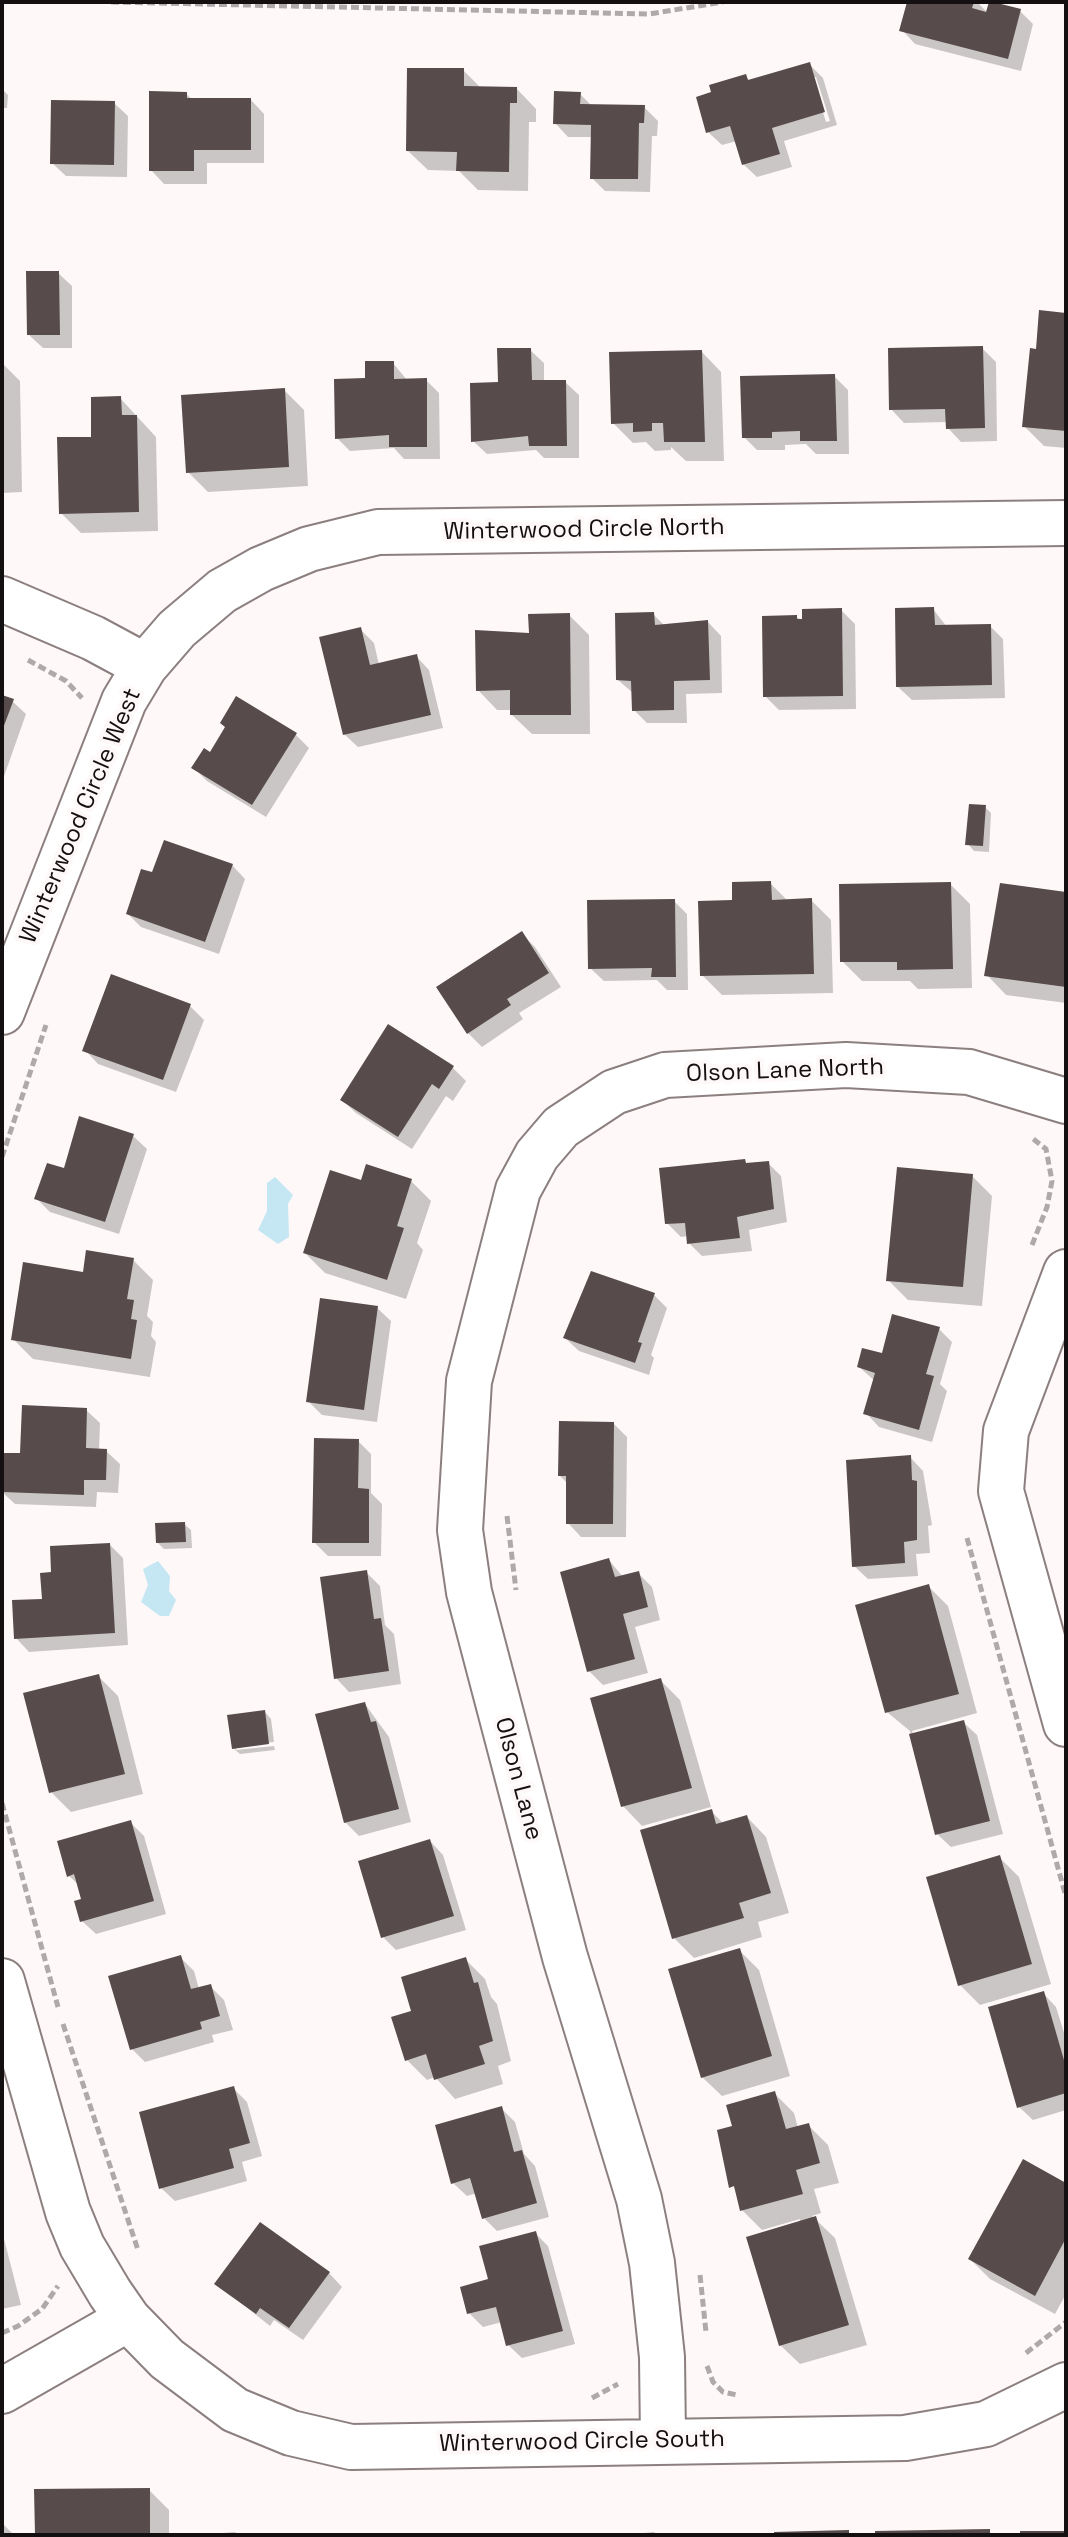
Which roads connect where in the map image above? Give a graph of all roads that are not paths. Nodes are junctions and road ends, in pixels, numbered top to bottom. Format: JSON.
{"nodes":[{"id":1,"x":1066,"y":523,"type":"edge"},
{"id":2,"x":2,"y":599,"type":"edge"},
{"id":3,"x":145,"y":666,"type":"junction"},
{"id":4,"x":2,"y":1012,"type":"edge"},
{"id":5,"x":1066,"y":1101,"type":"edge"},
{"id":6,"x":561,"y":1127,"type":"joint"},
{"id":7,"x":1047,"y":1264,"type":"edge"},
{"id":8,"x":1066,"y":1724,"type":"edge"},
{"id":9,"x":2,"y":1981,"type":"edge"},
{"id":10,"x":128,"y":2319,"type":"junction"},
{"id":11,"x":1066,"y":2385,"type":"edge"},
{"id":12,"x":2,"y":2391,"type":"edge"},
{"id":13,"x":663,"y":2440,"type":"junction"}],
"edges":[{"from":1,"to":3,"type":"street","name":"Winterwood Circle North"},
{"from":2,"to":3,"type":"street"},
{"from":3,"to":4,"type":"street","name":"Winterwood Circle West"},
{"from":5,"to":6,"type":"street","name":"Olson Lane North"},
{"from":6,"to":13,"type":"street","name":"Olson Lane"},
{"from":7,"to":8,"type":"street"},
{"from":9,"to":10,"type":"street"},
{"from":10,"to":12,"type":"street"},
{"from":10,"to":13,"type":"street","name":"Winterwood Circle South"},
{"from":11,"to":13,"type":"street","name":"Winterwood Circle South"}]}
